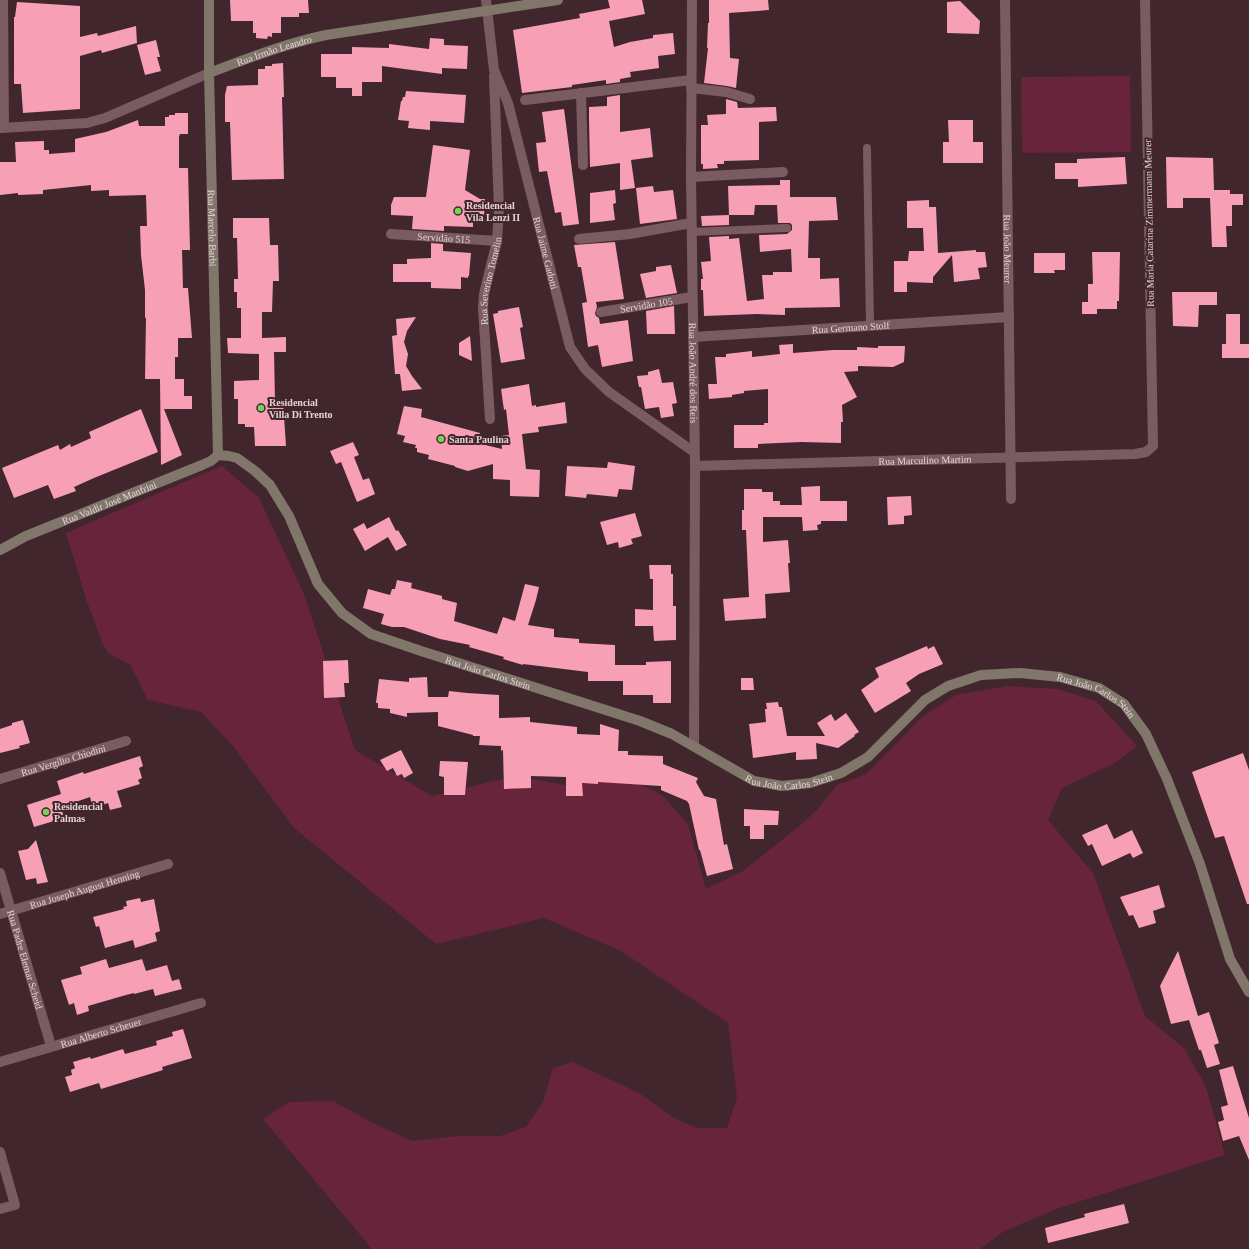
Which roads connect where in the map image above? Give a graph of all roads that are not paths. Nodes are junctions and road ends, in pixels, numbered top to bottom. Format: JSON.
{"nodes":[{"id":1,"x":3,"y":0,"type":"edge"},
{"id":2,"x":209,"y":0,"type":"edge"},
{"id":3,"x":486,"y":0,"type":"edge"},
{"id":4,"x":558,"y":0,"type":"edge"},
{"id":5,"x":692,"y":0,"type":"edge"},
{"id":6,"x":1005,"y":0,"type":"edge"},
{"id":7,"x":1146,"y":0,"type":"edge"},
{"id":8,"x":486,"y":12,"type":"junction"},
{"id":9,"x":494,"y":70,"type":"junction"},
{"id":10,"x":209,"y":73,"type":"junction"},
{"id":11,"x":691,"y":84,"type":"junction"},
{"id":12,"x":581,"y":93,"type":"junction"},
{"id":13,"x":750,"y":99,"type":"dead end"},
{"id":14,"x":525,"y":100,"type":"dead end"},
{"id":15,"x":2,"y":128,"type":"edge"},
{"id":16,"x":867,"y":148,"type":"dead end"},
{"id":17,"x":583,"y":165,"type":"dead end"},
{"id":18,"x":783,"y":172,"type":"dead end"},
{"id":19,"x":691,"y":177,"type":"junction"},
{"id":20,"x":691,"y":228,"type":"junction"},
{"id":21,"x":787,"y":228,"type":"dead end"},
{"id":22,"x":391,"y":234,"type":"dead end"},
{"id":23,"x":579,"y":239,"type":"dead end"},
{"id":24,"x":497,"y":241,"type":"junction"},
{"id":25,"x":692,"y":297,"type":"junction"},
{"id":26,"x":601,"y":312,"type":"dead end"},
{"id":27,"x":1009,"y":317,"type":"junction"},
{"id":28,"x":870,"y":325,"type":"junction"},
{"id":29,"x":693,"y":336,"type":"junction"},
{"id":30,"x":490,"y":419,"type":"dead end"},
{"id":31,"x":1153,"y":446,"type":"joint"},
{"id":32,"x":694,"y":452,"type":"junction"},
{"id":33,"x":218,"y":455,"type":"junction"},
{"id":34,"x":1010,"y":458,"type":"junction"},
{"id":35,"x":695,"y":466,"type":"junction"},
{"id":36,"x":1011,"y":499,"type":"dead end"},
{"id":37,"x":0,"y":550,"type":"edge"},
{"id":38,"x":126,"y":741,"type":"dead end"},
{"id":39,"x":694,"y":746,"type":"junction"},
{"id":40,"x":0,"y":779,"type":"edge"},
{"id":41,"x":168,"y":864,"type":"dead end"},
{"id":42,"x":0,"y":873,"type":"edge"},
{"id":43,"x":11,"y":911,"type":"junction"},
{"id":44,"x":0,"y":914,"type":"edge"},
{"id":45,"x":1249,"y":992,"type":"edge"},
{"id":46,"x":201,"y":1003,"type":"dead end"},
{"id":47,"x":51,"y":1046,"type":"junction"},
{"id":48,"x":0,"y":1062,"type":"edge"},
{"id":49,"x":0,"y":1152,"type":"edge"},
{"id":50,"x":0,"y":1209,"type":"edge"}],
"edges":[{"from":1,"to":15,"type":"street"},
{"from":2,"to":10,"type":"street","name":"Rua Marcelo Barbi"},
{"from":3,"to":8,"type":"street","name":"Rua Jaime Gadotti"},
{"from":4,"to":8,"type":"street","name":"Rua Irmão Leandro"},
{"from":5,"to":11,"type":"street","name":"Rua João André dos Reis"},
{"from":6,"to":27,"type":"street","name":"Rua João Meurer"},
{"from":7,"to":31,"type":"street","name":"Rua Maria Catarina Zimmermann Meurer"},
{"from":8,"to":9,"type":"street","name":"Rua Jaime Gadotti"},
{"from":8,"to":10,"type":"street","name":"Rua Irmão Leandro"},
{"from":9,"to":24,"type":"street","name":"Rua Severino Tomelin"},
{"from":9,"to":32,"type":"street","name":"Rua Jaime Gadotti"},
{"from":10,"to":15,"type":"street","name":"Rua Irmão Leandro"},
{"from":10,"to":33,"type":"street","name":"Rua Marcelo Barbi"},
{"from":11,"to":12,"type":"street"},
{"from":11,"to":13,"type":"street"},
{"from":11,"to":19,"type":"street","name":"Rua João André dos Reis"},
{"from":12,"to":14,"type":"street"},
{"from":12,"to":17,"type":"street"},
{"from":16,"to":28,"type":"lane"},
{"from":18,"to":19,"type":"street"},
{"from":19,"to":20,"type":"street","name":"Rua João André dos Reis"},
{"from":20,"to":21,"type":"lane"},
{"from":20,"to":23,"type":"street"},
{"from":20,"to":25,"type":"street","name":"Rua João André dos Reis"},
{"from":22,"to":24,"type":"street","name":"Servidão 515"},
{"from":24,"to":30,"type":"street","name":"Rua Severino Tomelin"},
{"from":25,"to":26,"type":"street","name":"Servidão 105"},
{"from":25,"to":29,"type":"street","name":"Rua João André dos Reis"},
{"from":27,"to":28,"type":"street","name":"Rua Germano Stolf"},
{"from":27,"to":34,"type":"street","name":"Rua João Meurer"},
{"from":28,"to":29,"type":"street","name":"Rua Germano Stolf"},
{"from":29,"to":32,"type":"street","name":"Rua João André dos Reis"},
{"from":31,"to":34,"type":"street","name":"Rua Marculino Martim"},
{"from":32,"to":35,"type":"street","name":"Rua João André dos Reis"},
{"from":33,"to":37,"type":"street","name":"Rua Valdir José Manfrini"},
{"from":33,"to":39,"type":"street","name":"Rua João Carlos Stein"},
{"from":34,"to":35,"type":"street","name":"Rua Marculino Martim"},
{"from":34,"to":36,"type":"street","name":"Rua João Meurer"},
{"from":35,"to":39,"type":"street","name":"Rua João André dos Reis"},
{"from":38,"to":40,"type":"street","name":"Rua Vergílio Chiodini"},
{"from":39,"to":45,"type":"street","name":"Rua João Carlos Stein"},
{"from":41,"to":43,"type":"street","name":"Rua Joseph August Henning"},
{"from":42,"to":43,"type":"street","name":"Rua Padre Elemar Scheid"},
{"from":43,"to":44,"type":"street","name":"Rua Joseph August Henning"},
{"from":43,"to":47,"type":"street","name":"Rua Padre Elemar Scheid"},
{"from":46,"to":47,"type":"street","name":"Rua Alberto Scheuer"},
{"from":47,"to":48,"type":"street","name":"Rua Alberto Scheuer"},
{"from":49,"to":50,"type":"street"}]}
